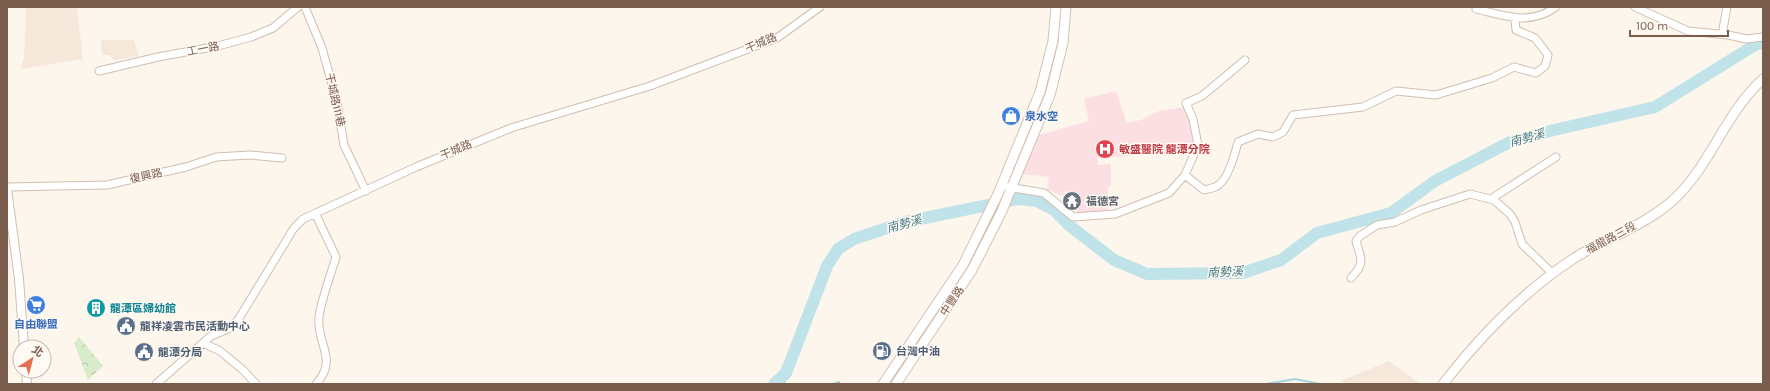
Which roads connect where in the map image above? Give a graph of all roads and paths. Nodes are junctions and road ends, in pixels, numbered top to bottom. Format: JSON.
{"nodes":[{"id":1,"x":298,"y":7,"type":"edge"},
{"id":2,"x":305,"y":7,"type":"edge"},
{"id":3,"x":820,"y":7,"type":"edge"},
{"id":4,"x":1056,"y":7,"type":"edge"},
{"id":5,"x":1066,"y":7,"type":"edge"},
{"id":6,"x":1556,"y":7,"type":"edge"},
{"id":7,"x":1635,"y":7,"type":"edge"},
{"id":8,"x":1727,"y":7,"type":"edge"},
{"id":9,"x":1476,"y":9,"type":"dead end"},
{"id":10,"x":1515,"y":19,"type":"junction"},
{"id":11,"x":1723,"y":29,"type":"dead end"},
{"id":12,"x":1763,"y":36,"type":"edge"},
{"id":13,"x":1245,"y":60,"type":"dead end"},
{"id":14,"x":99,"y":71,"type":"dead end"},
{"id":15,"x":1763,"y":79,"type":"edge"},
{"id":16,"x":282,"y":158,"type":"dead end"},
{"id":17,"x":1556,"y":158,"type":"dead end"},
{"id":18,"x":1185,"y":176,"type":"junction"},
{"id":19,"x":1002,"y":185,"type":"junction"},
{"id":20,"x":7,"y":188,"type":"edge"},
{"id":21,"x":366,"y":191,"type":"junction"},
{"id":22,"x":1010,"y":191,"type":"junction"},
{"id":23,"x":1494,"y":200,"type":"junction"},
{"id":24,"x":315,"y":213,"type":"junction"},
{"id":25,"x":1552,"y":273,"type":"junction"},
{"id":26,"x":1351,"y":278,"type":"dead end"},
{"id":27,"x":23,"y":339,"type":"edge"},
{"id":28,"x":203,"y":342,"type":"junction"},
{"id":29,"x":897,"y":363,"type":"junction"},
{"id":30,"x":906,"y":368,"type":"junction"},
{"id":31,"x":156,"y":384,"type":"edge"},
{"id":32,"x":256,"y":384,"type":"edge"},
{"id":33,"x":316,"y":384,"type":"edge"},
{"id":34,"x":883,"y":384,"type":"edge"},
{"id":35,"x":896,"y":384,"type":"edge"},
{"id":36,"x":1443,"y":384,"type":"edge"}],
"edges":[{"from":1,"to":14,"type":"street","name":"工一路"},
{"from":2,"to":21,"type":"street","name":"干城路111巷"},
{"from":3,"to":21,"type":"street","name":"干城路"},
{"from":4,"to":19,"type":"main road"},
{"from":5,"to":22,"type":"main road"},
{"from":6,"to":10,"type":"street"},
{"from":7,"to":12,"type":"street"},
{"from":8,"to":11,"type":"street"},
{"from":9,"to":10,"type":"street"},
{"from":10,"to":18,"type":"street"},
{"from":13,"to":18,"type":"street"},
{"from":15,"to":25,"type":"main road","name":"福龍路三段"},
{"from":16,"to":20,"type":"street","name":"復興路"},
{"from":17,"to":23,"type":"street"},
{"from":18,"to":22,"type":"street"},
{"from":19,"to":22,"type":"street"},
{"from":19,"to":29,"type":"main road","name":"中豐路"},
{"from":20,"to":27,"type":"street"},
{"from":21,"to":24,"type":"street","name":"干城路"},
{"from":22,"to":30,"type":"main road","name":"中豐路"},
{"from":23,"to":25,"type":"street"},
{"from":23,"to":26,"type":"street"},
{"from":24,"to":28,"type":"street","name":"干城路"},
{"from":24,"to":33,"type":"street"},
{"from":25,"to":36,"type":"main road","name":"福龍路三段"},
{"from":28,"to":31,"type":"street","name":"干城路"},
{"from":28,"to":32,"type":"street"},
{"from":29,"to":30,"type":"main road"},
{"from":29,"to":34,"type":"main road","name":"中豐路"},
{"from":30,"to":35,"type":"main road","name":"中豐路"}]}
